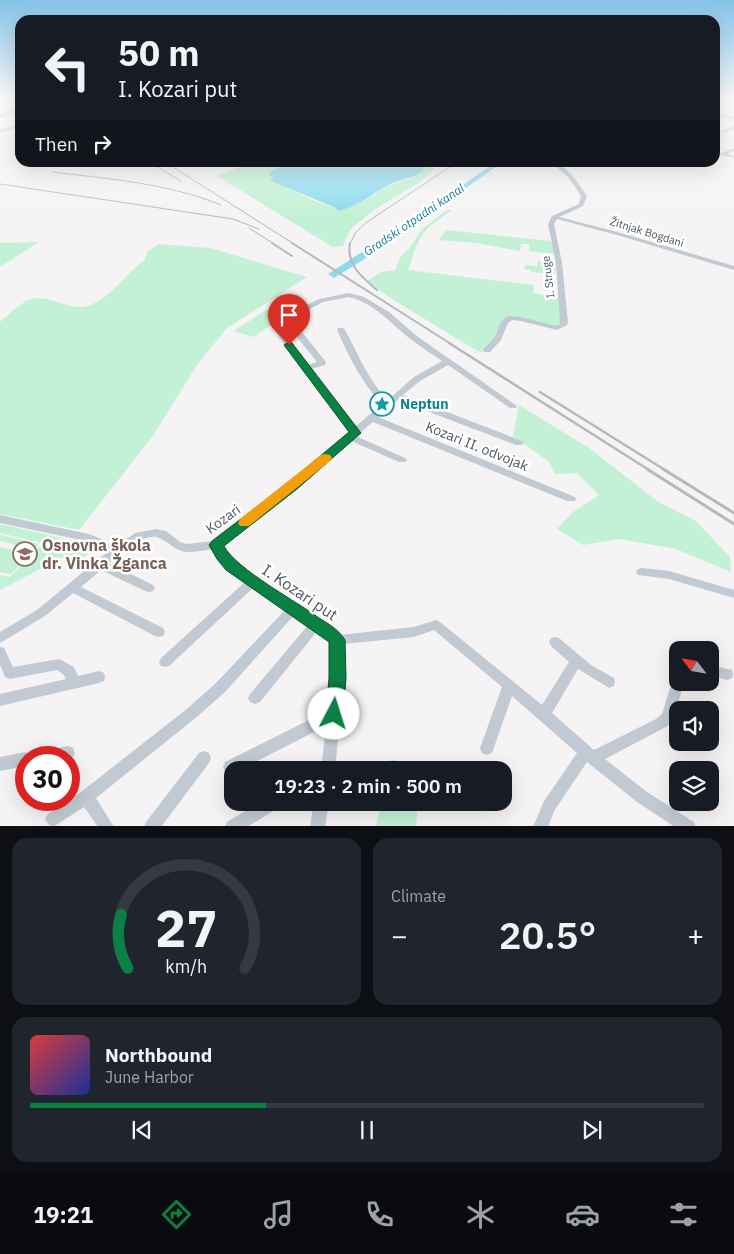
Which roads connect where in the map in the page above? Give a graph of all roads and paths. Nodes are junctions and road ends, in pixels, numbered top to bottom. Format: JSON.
{"nodes":[{"id":1,"x":734,"y":149,"type":"edge"},
{"id":2,"x":722,"y":155,"type":"joint"},
{"id":3,"x":734,"y":157,"type":"edge"},
{"id":4,"x":558,"y":167,"type":"edge"},
{"id":5,"x":554,"y":217,"type":"junction"},
{"id":6,"x":734,"y":268,"type":"edge"},
{"id":7,"x":369,"y":301,"type":"joint"},
{"id":8,"x":341,"y":330,"type":"dead end"},
{"id":9,"x":280,"y":333,"type":"junction"},
{"id":10,"x":487,"y":350,"type":"dead end"},
{"id":11,"x":447,"y":362,"type":"junction"},
{"id":12,"x":305,"y":368,"type":"junction"},
{"id":13,"x":397,"y":396,"type":"junction"},
{"id":14,"x":387,"y":404,"type":"junction"},
{"id":15,"x":513,"y":406,"type":"dead end"},
{"id":16,"x":372,"y":418,"type":"junction"},
{"id":17,"x":353,"y":435,"type":"junction"},
{"id":18,"x":519,"y":443,"type":"dead end"},
{"id":19,"x":402,"y":460,"type":"dead end"},
{"id":20,"x":571,"y":500,"type":"dead end"},
{"id":21,"x":0,"y":519,"type":"edge"},
{"id":22,"x":216,"y":545,"type":"junction"},
{"id":23,"x":114,"y":553,"type":"junction"},
{"id":24,"x":100,"y":564,"type":"junction"},
{"id":25,"x":642,"y":572,"type":"dead end"},
{"id":26,"x":254,"y":581,"type":"junction"},
{"id":27,"x":72,"y":588,"type":"junction"},
{"id":28,"x":149,"y":588,"type":"dead end"},
{"id":29,"x":734,"y":594,"type":"edge"},
{"id":30,"x":294,"y":608,"type":"junction"},
{"id":31,"x":316,"y":624,"type":"junction"},
{"id":32,"x":159,"y":632,"type":"dead end"},
{"id":33,"x":0,"y":638,"type":"edge"},
{"id":34,"x":337,"y":640,"type":"junction"},
{"id":35,"x":555,"y":642,"type":"dead end"},
{"id":36,"x":0,"y":652,"type":"edge"},
{"id":37,"x":576,"y":661,"type":"junction"},
{"id":38,"x":165,"y":662,"type":"dead end"},
{"id":39,"x":719,"y":672,"type":"edge"},
{"id":40,"x":727,"y":674,"type":"dead end"},
{"id":41,"x":100,"y":677,"type":"dead end"},
{"id":42,"x":74,"y":682,"type":"junction"},
{"id":43,"x":609,"y":682,"type":"dead end"},
{"id":44,"x":509,"y":686,"type":"junction"},
{"id":45,"x":675,"y":691,"type":"edge"},
{"id":46,"x":256,"y":698,"type":"dead end"},
{"id":47,"x":0,"y":700,"type":"edge"},
{"id":48,"x":334,"y":714,"type":"junction"},
{"id":49,"x":544,"y":714,"type":"junction"},
{"id":50,"x":487,"y":748,"type":"dead end"},
{"id":51,"x":590,"y":755,"type":"junction"},
{"id":52,"x":204,"y":758,"type":"dead end"},
{"id":53,"x":15,"y":761,"type":"edge"},
{"id":54,"x":242,"y":761,"type":"edge"},
{"id":55,"x":329,"y":761,"type":"edge"},
{"id":56,"x":0,"y":764,"type":"edge"},
{"id":57,"x":86,"y":797,"type":"junction"},
{"id":58,"x":259,"y":811,"type":"edge"},
{"id":59,"x":320,"y":811,"type":"edge"},
{"id":60,"x":53,"y":819,"type":"dead end"},
{"id":61,"x":107,"y":826,"type":"edge"},
{"id":62,"x":151,"y":826,"type":"edge"},
{"id":63,"x":232,"y":826,"type":"edge"},
{"id":64,"x":316,"y":826,"type":"edge"},
{"id":65,"x":540,"y":826,"type":"edge"},
{"id":66,"x":689,"y":826,"type":"edge"}],
"edges":[{"from":1,"to":2,"type":"street"},
{"from":2,"to":3,"type":"street"},
{"from":4,"to":5,"type":"street"},
{"from":5,"to":6,"type":"street","name":"Žitnjak Bogdani"},
{"from":5,"to":10,"type":"street","name":"I. Struge"},
{"from":7,"to":9,"type":"street"},
{"from":7,"to":11,"type":"street"},
{"from":8,"to":14,"type":"street"},
{"from":9,"to":12,"type":"street"},
{"from":9,"to":12,"type":"street"},
{"from":11,"to":13,"type":"street","name":"Kozari"},
{"from":11,"to":15,"type":"street"},
{"from":12,"to":17,"type":"street"},
{"from":13,"to":14,"type":"street","name":"Kozari"},
{"from":13,"to":18,"type":"street"},
{"from":14,"to":16,"type":"street","name":"Kozari"},
{"from":16,"to":17,"type":"street","name":"Kozari"},
{"from":16,"to":20,"type":"street","name":"Kozari II. odvojak"},
{"from":17,"to":19,"type":"street"},
{"from":17,"to":22,"type":"street","name":"Kozari"},
{"from":21,"to":23,"type":"street"},
{"from":22,"to":23,"type":"street","name":"Kozari"},
{"from":22,"to":26,"type":"street","name":"I. Kozari put"},
{"from":23,"to":24,"type":"street","name":"Kozari"},
{"from":24,"to":27,"type":"street","name":"Kozari"},
{"from":24,"to":28,"type":"street"},
{"from":25,"to":29,"type":"street"},
{"from":26,"to":30,"type":"street","name":"I. Kozari put"},
{"from":26,"to":38,"type":"street"},
{"from":27,"to":32,"type":"street"},
{"from":27,"to":33,"type":"street","name":"Kozari"},
{"from":30,"to":31,"type":"street","name":"I. Kozari put"},
{"from":30,"to":57,"type":"street"},
{"from":31,"to":34,"type":"street","name":"I. Kozari put"},
{"from":31,"to":46,"type":"street"},
{"from":34,"to":44,"type":"street"},
{"from":34,"to":48,"type":"street","name":"I. Kozari put"},
{"from":35,"to":37,"type":"street"},
{"from":36,"to":42,"type":"street"},
{"from":37,"to":43,"type":"street"},
{"from":37,"to":49,"type":"street"},
{"from":39,"to":40,"type":"street"},
{"from":41,"to":42,"type":"street"},
{"from":42,"to":47,"type":"street"},
{"from":44,"to":49,"type":"street"},
{"from":44,"to":50,"type":"street"},
{"from":45,"to":51,"type":"street"},
{"from":48,"to":54,"type":"street"},
{"from":48,"to":55,"type":"street","name":"I. Kozari put"},
{"from":49,"to":51,"type":"street"},
{"from":51,"to":65,"type":"street"},
{"from":51,"to":66,"type":"street"},
{"from":52,"to":62,"type":"street"},
{"from":53,"to":56,"type":"street"},
{"from":57,"to":60,"type":"street"},
{"from":57,"to":61,"type":"street"},
{"from":58,"to":63,"type":"street"},
{"from":59,"to":64,"type":"street"}]}
